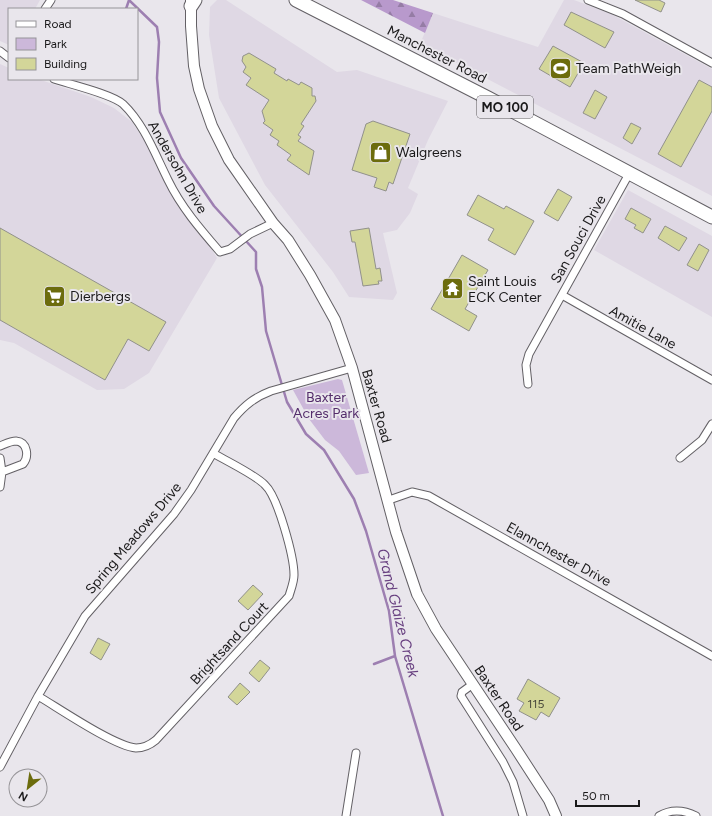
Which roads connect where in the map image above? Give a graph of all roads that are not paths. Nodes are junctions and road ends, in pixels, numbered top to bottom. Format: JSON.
{"nodes":[{"id":1,"x":296,"y":0,"type":"edge"},
{"id":2,"x":588,"y":0,"type":"edge"},
{"id":3,"x":192,"y":2,"type":"edge"},
{"id":4,"x":0,"y":51,"type":"edge"},
{"id":5,"x":8,"y":57,"type":"edge"},
{"id":6,"x":712,"y":63,"type":"edge"},
{"id":7,"x":57,"y":80,"type":"edge"},
{"id":8,"x":630,"y":172,"type":"junction"},
{"id":9,"x":712,"y":216,"type":"edge"},
{"id":10,"x":273,"y":223,"type":"junction"},
{"id":11,"x":562,"y":296,"type":"junction"},
{"id":12,"x":352,"y":368,"type":"junction"},
{"id":13,"x":712,"y":380,"type":"edge"},
{"id":14,"x":528,"y":384,"type":"dead end"},
{"id":15,"x":712,"y":424,"type":"edge"},
{"id":16,"x":0,"y":446,"type":"edge"},
{"id":17,"x":213,"y":453,"type":"junction"},
{"id":18,"x":0,"y":458,"type":"edge"},
{"id":19,"x":680,"y":458,"type":"dead end"},
{"id":20,"x":2,"y":472,"type":"junction"},
{"id":21,"x":0,"y":487,"type":"edge"},
{"id":22,"x":389,"y":500,"type":"junction"},
{"id":23,"x":712,"y":656,"type":"edge"},
{"id":24,"x":473,"y":684,"type":"junction"},
{"id":25,"x":38,"y":696,"type":"junction"},
{"id":26,"x":356,"y":753,"type":"dead end"},
{"id":27,"x":0,"y":767,"type":"edge"},
{"id":28,"x":346,"y":816,"type":"edge"},
{"id":29,"x":524,"y":816,"type":"edge"},
{"id":30,"x":556,"y":816,"type":"edge"},
{"id":31,"x":659,"y":816,"type":"edge"},
{"id":32,"x":696,"y":816,"type":"edge"}],
"edges":[{"from":1,"to":8,"type":"highway","name":"Manchester Road","number":"MO 100"},
{"from":2,"to":6,"type":"street"},
{"from":3,"to":10,"type":"main road","name":"Baxter Road"},
{"from":4,"to":5,"type":"street"},
{"from":7,"to":10,"type":"street","name":"Andersohn Drive"},
{"from":8,"to":9,"type":"highway","name":"Manchester Road","number":"MO 100"},
{"from":8,"to":11,"type":"street","name":"San Souci Drive"},
{"from":10,"to":12,"type":"main road","name":"Baxter Road"},
{"from":11,"to":13,"type":"street","name":"Amitie Lane"},
{"from":11,"to":14,"type":"street","name":"San Souci Drive"},
{"from":12,"to":17,"type":"street","name":"Spring Meadows Drive"},
{"from":12,"to":22,"type":"main road","name":"Baxter Road"},
{"from":15,"to":19,"type":"street"},
{"from":16,"to":20,"type":"street"},
{"from":17,"to":25,"type":"street","name":"Spring Meadows Drive"},
{"from":17,"to":25,"type":"street","name":"Brightsand Court"},
{"from":18,"to":20,"type":"street"},
{"from":20,"to":21,"type":"street"},
{"from":22,"to":23,"type":"street","name":"Elannchester Drive"},
{"from":22,"to":24,"type":"main road","name":"Baxter Road"},
{"from":24,"to":29,"type":"street"},
{"from":24,"to":30,"type":"main road","name":"Baxter Road"},
{"from":25,"to":27,"type":"street","name":"Spring Meadows Drive"},
{"from":26,"to":28,"type":"street"},
{"from":31,"to":32,"type":"street"}]}
